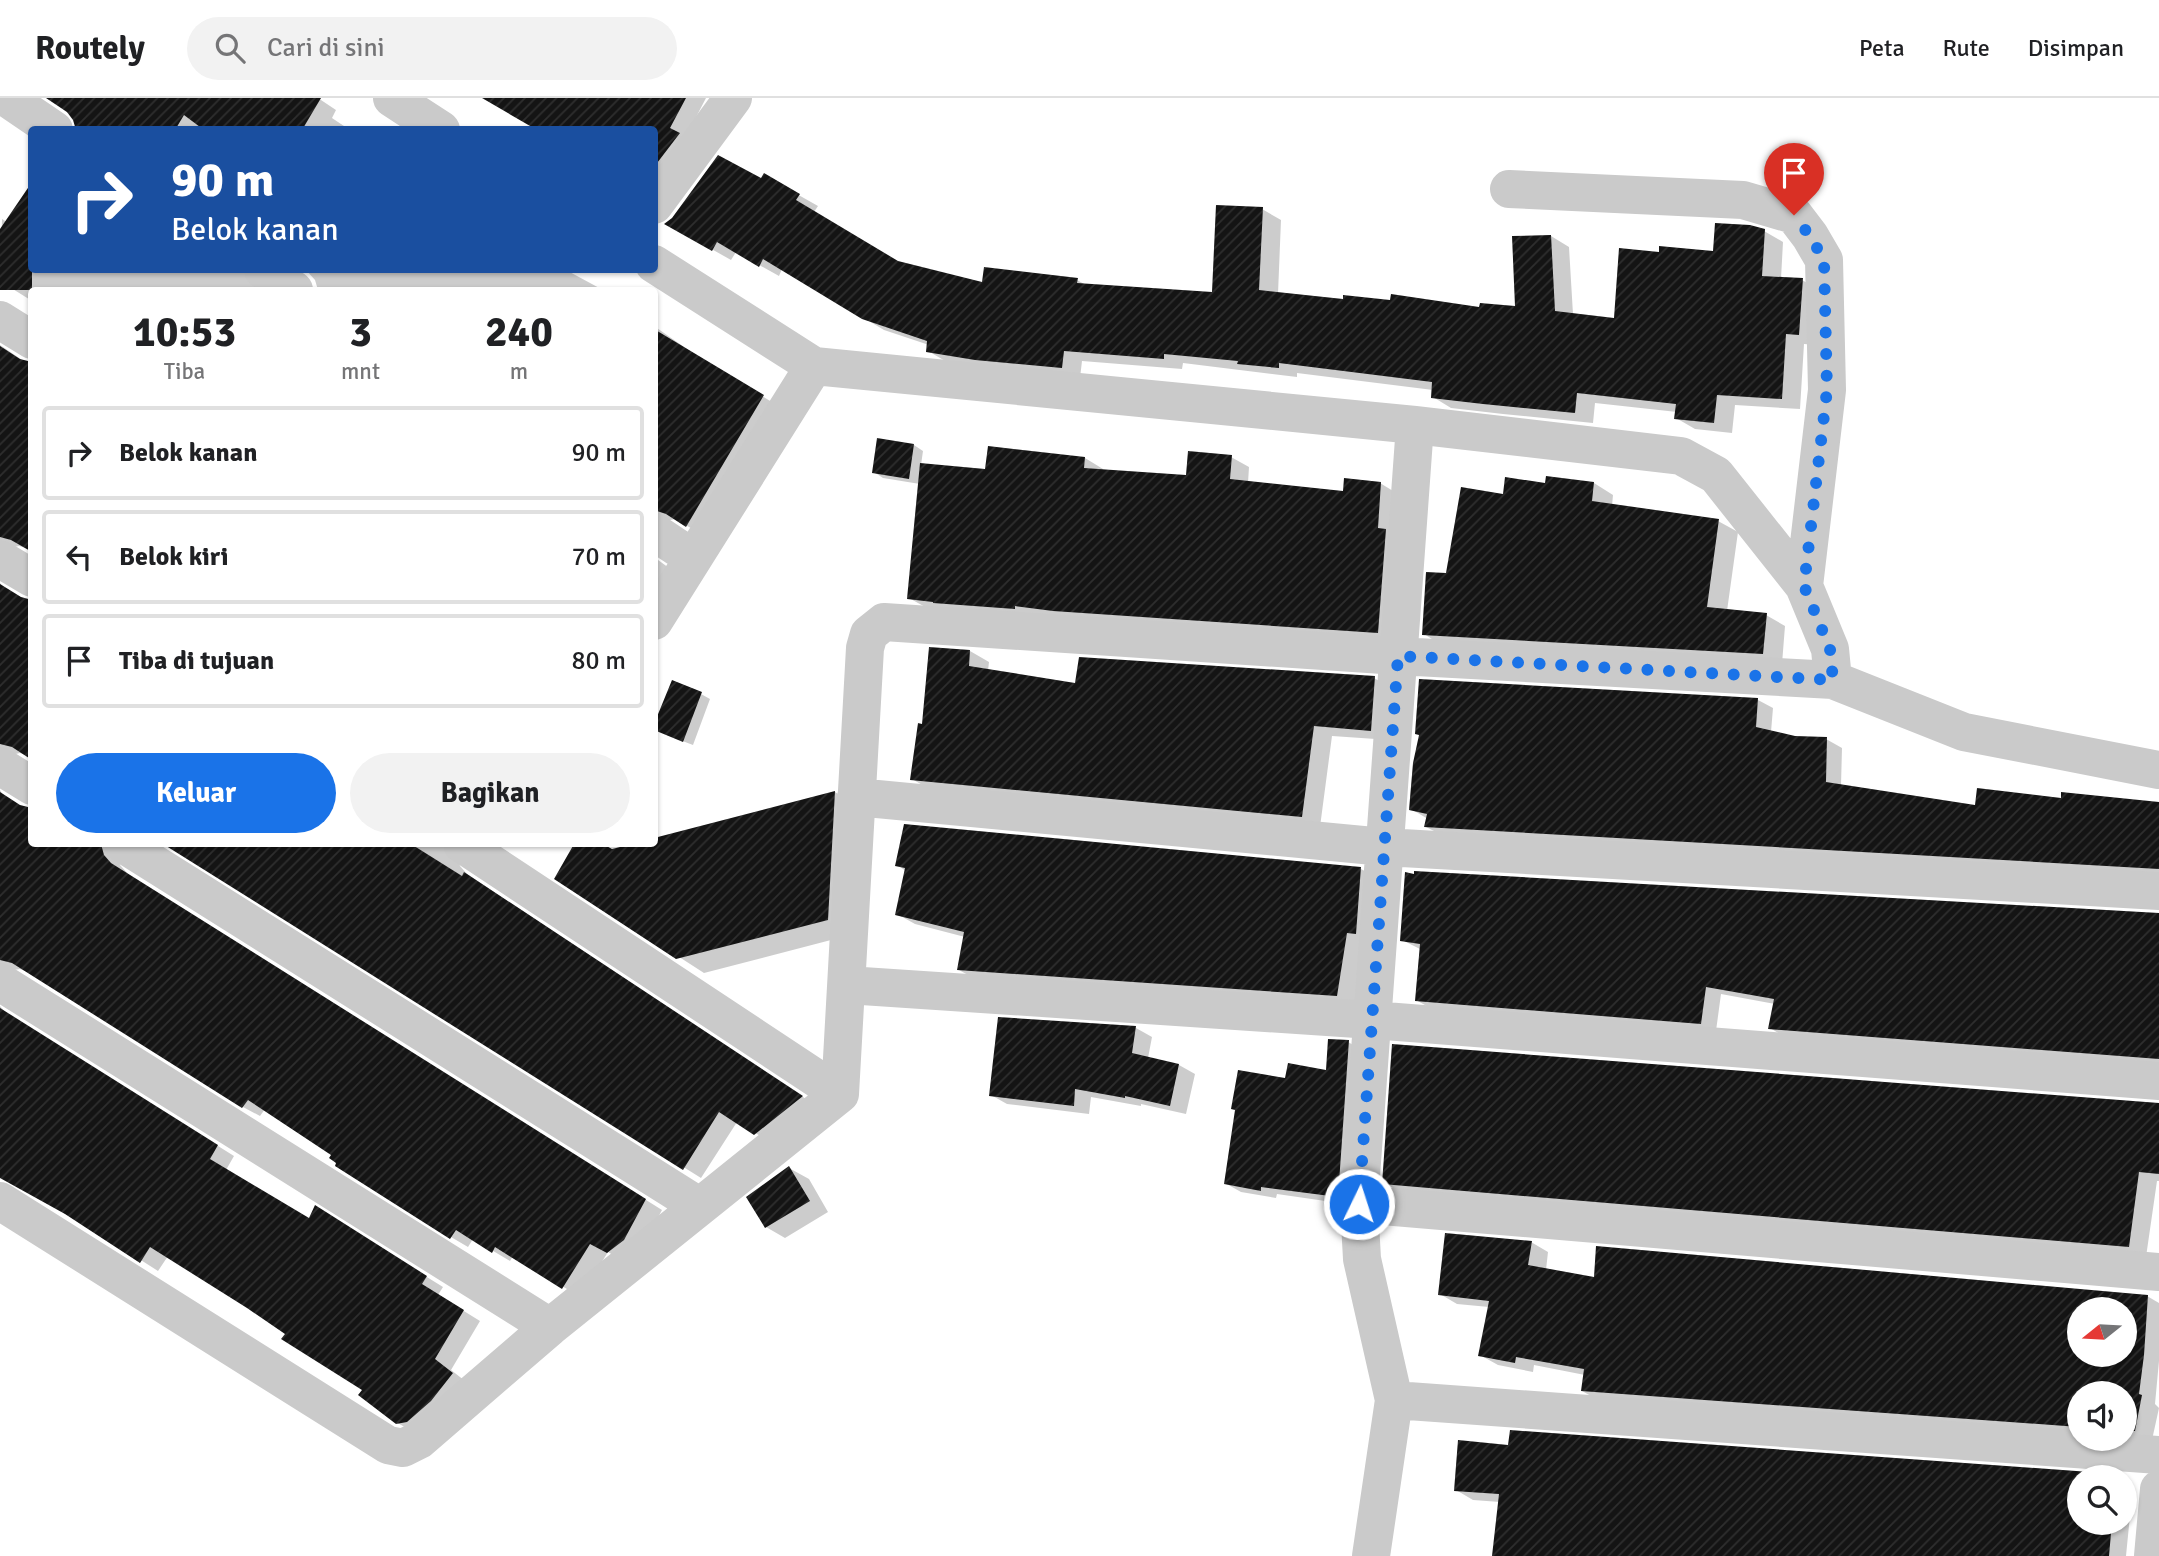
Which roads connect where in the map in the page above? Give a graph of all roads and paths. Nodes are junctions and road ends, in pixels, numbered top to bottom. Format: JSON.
{"nodes":[{"id":1,"x":392,"y":98,"type":"edge"},
{"id":2,"x":733,"y":98,"type":"edge"},
{"id":3,"x":7,"y":103,"type":"edge"},
{"id":4,"x":47,"y":126,"type":"edge"},
{"id":5,"x":435,"y":126,"type":"edge"},
{"id":6,"x":1509,"y":189,"type":"dead end"},
{"id":7,"x":658,"y":200,"type":"edge"},
{"id":8,"x":658,"y":267,"type":"edge"},
{"id":9,"x":268,"y":273,"type":"edge"},
{"id":10,"x":289,"y":287,"type":"edge"},
{"id":11,"x":0,"y":320,"type":"edge"},
{"id":12,"x":28,"y":338,"type":"edge"},
{"id":13,"x":814,"y":366,"type":"junction"},
{"id":14,"x":1415,"y":425,"type":"junction"},
{"id":15,"x":658,"y":535,"type":"edge"},
{"id":16,"x":693,"y":558,"type":"junction"},
{"id":17,"x":0,"y":559,"type":"edge"},
{"id":18,"x":28,"y":576,"type":"edge"},
{"id":19,"x":1804,"y":586,"type":"junction"},
{"id":20,"x":658,"y":615,"type":"edge"},
{"id":21,"x":1398,"y":656,"type":"junction"},
{"id":22,"x":1833,"y":680,"type":"junction"},
{"id":23,"x":0,"y":766,"type":"edge"},
{"id":24,"x":2159,"y":770,"type":"edge"},
{"id":25,"x":28,"y":784,"type":"edge"},
{"id":26,"x":856,"y":797,"type":"junction"},
{"id":27,"x":128,"y":847,"type":"edge"},
{"id":28,"x":1384,"y":847,"type":"junction"},
{"id":29,"x":486,"y":850,"type":"edge"},
{"id":30,"x":2159,"y":891,"type":"edge"},
{"id":31,"x":0,"y":982,"type":"edge"},
{"id":32,"x":847,"y":985,"type":"junction"},
{"id":33,"x":1372,"y":1020,"type":"junction"},
{"id":34,"x":2159,"y":1081,"type":"edge"},
{"id":35,"x":840,"y":1094,"type":"junction"},
{"id":36,"x":0,"y":1201,"type":"edge"},
{"id":37,"x":1359,"y":1204,"type":"junction"},
{"id":38,"x":699,"y":1206,"type":"junction"},
{"id":39,"x":2159,"y":1272,"type":"edge"},
{"id":40,"x":550,"y":1327,"type":"junction"},
{"id":41,"x":1394,"y":1400,"type":"junction"},
{"id":42,"x":2159,"y":1455,"type":"edge"},
{"id":43,"x":2159,"y":1489,"type":"edge"},
{"id":44,"x":1371,"y":1556,"type":"edge"},
{"id":45,"x":2153,"y":1556,"type":"edge"}],
"edges":[{"from":1,"to":5,"type":"street"},
{"from":2,"to":7,"type":"street"},
{"from":3,"to":4,"type":"street"},
{"from":6,"to":19,"type":"street"},
{"from":8,"to":13,"type":"street"},
{"from":9,"to":10,"type":"street"},
{"from":11,"to":12,"type":"street"},
{"from":13,"to":14,"type":"street"},
{"from":13,"to":16,"type":"street"},
{"from":14,"to":19,"type":"street"},
{"from":14,"to":21,"type":"street"},
{"from":15,"to":16,"type":"street"},
{"from":16,"to":20,"type":"street"},
{"from":17,"to":18,"type":"street"},
{"from":19,"to":22,"type":"street"},
{"from":21,"to":22,"type":"street"},
{"from":21,"to":26,"type":"street"},
{"from":21,"to":28,"type":"street"},
{"from":22,"to":24,"type":"street"},
{"from":23,"to":25,"type":"street"},
{"from":26,"to":28,"type":"street"},
{"from":26,"to":32,"type":"street"},
{"from":27,"to":38,"type":"street"},
{"from":28,"to":30,"type":"street"},
{"from":28,"to":33,"type":"street"},
{"from":29,"to":35,"type":"street"},
{"from":31,"to":40,"type":"street"},
{"from":32,"to":33,"type":"street"},
{"from":32,"to":35,"type":"street"},
{"from":33,"to":34,"type":"street"},
{"from":33,"to":37,"type":"street"},
{"from":35,"to":38,"type":"street"},
{"from":36,"to":40,"type":"street"},
{"from":37,"to":39,"type":"street"},
{"from":37,"to":41,"type":"street"},
{"from":38,"to":40,"type":"street"},
{"from":41,"to":42,"type":"street"},
{"from":41,"to":44,"type":"street"},
{"from":43,"to":45,"type":"street"}]}
